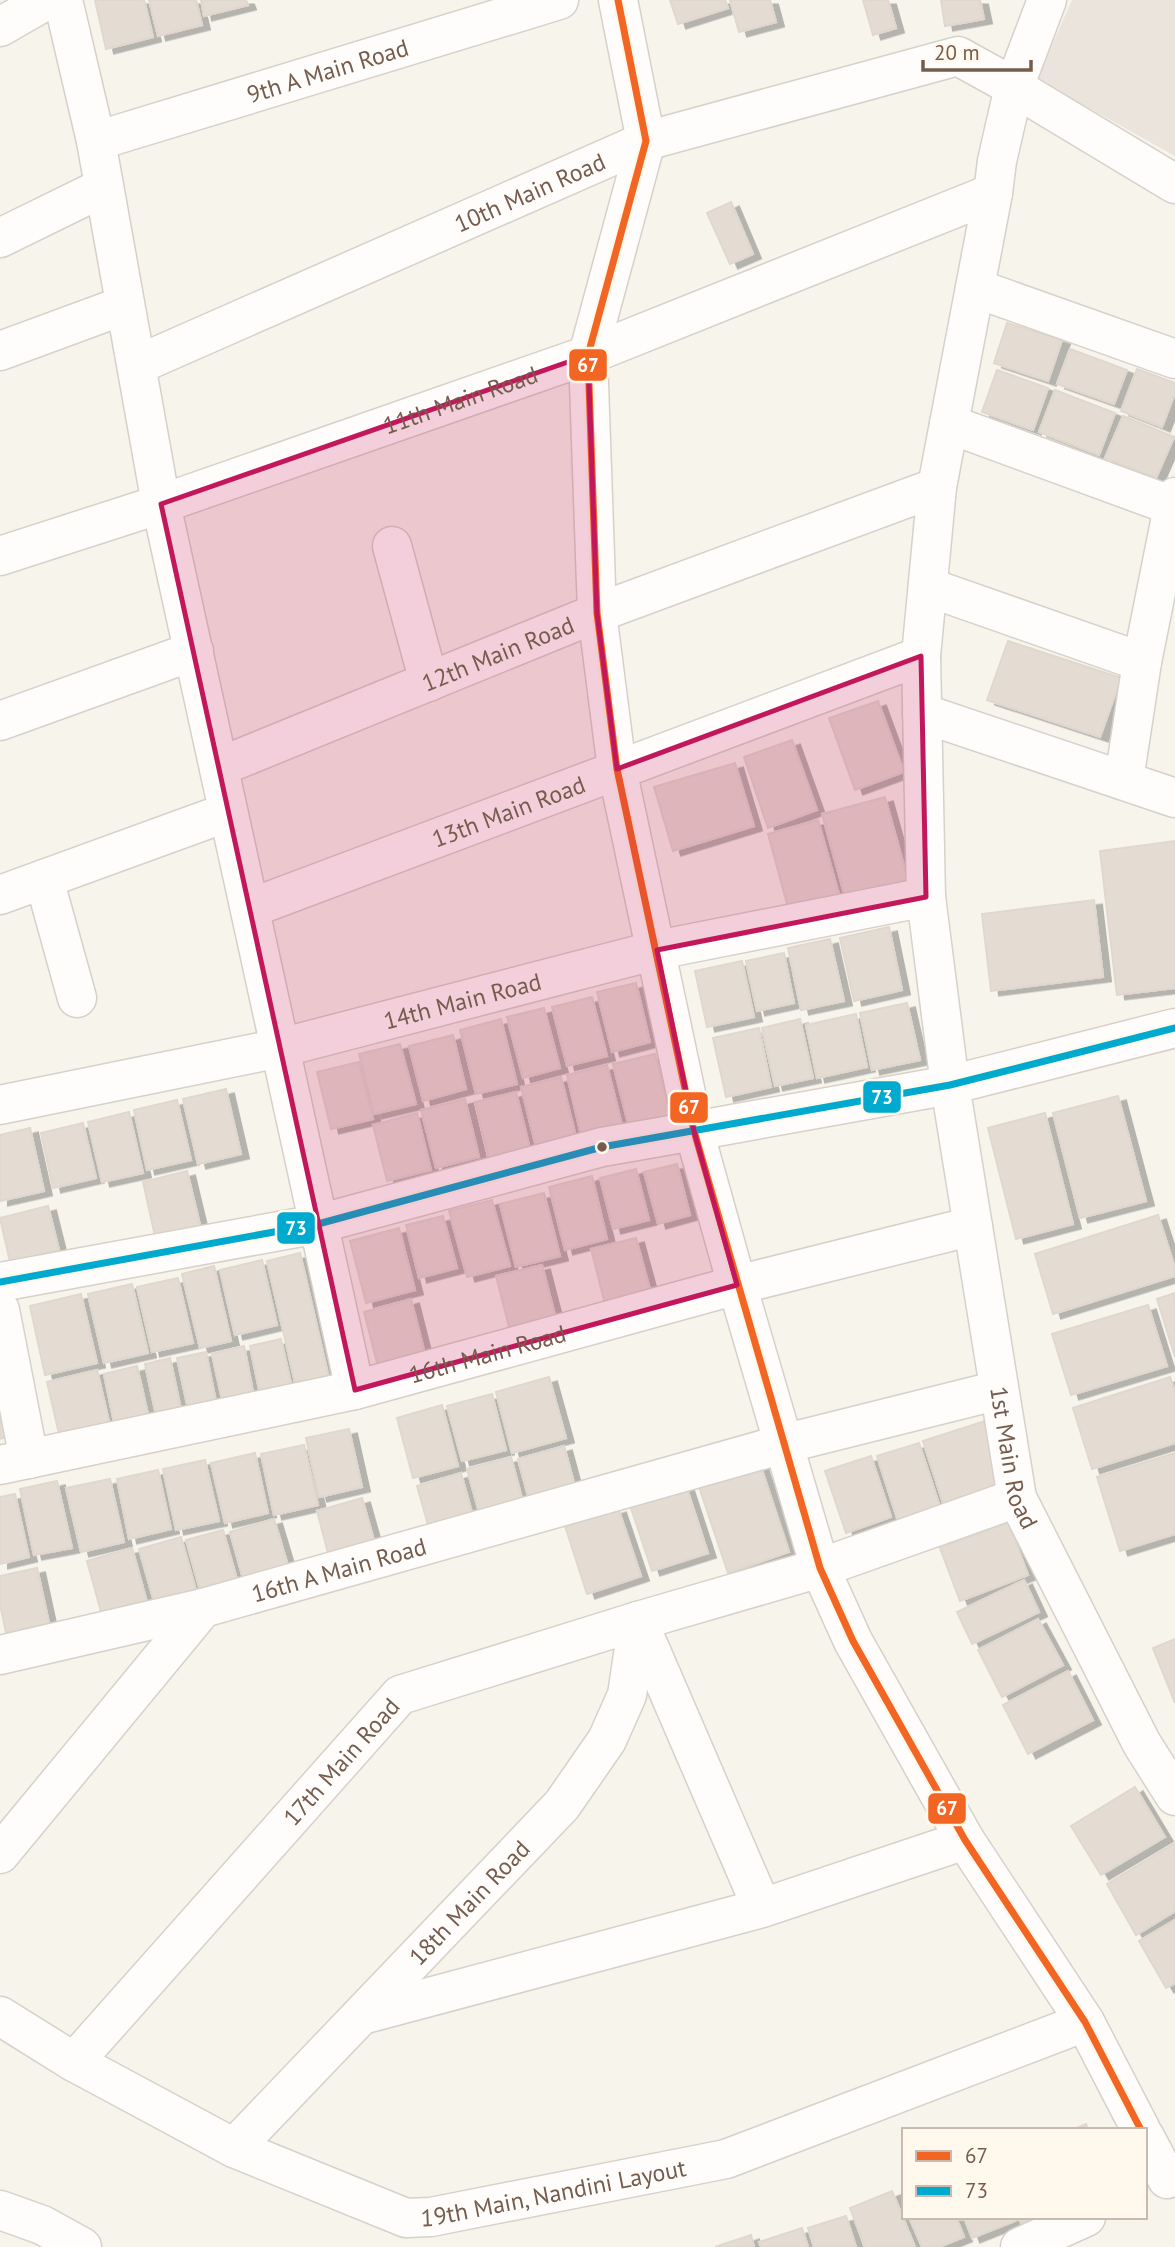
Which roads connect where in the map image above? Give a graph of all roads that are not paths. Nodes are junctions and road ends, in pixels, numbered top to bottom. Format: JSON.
{"nodes":[{"id":1,"x":47,"y":0,"type":"edge"},
{"id":2,"x":63,"y":0,"type":"edge"},
{"id":3,"x":559,"y":0,"type":"edge"},
{"id":4,"x":618,"y":0,"type":"edge"},
{"id":5,"x":1047,"y":0,"type":"edge"},
{"id":6,"x":0,"y":27,"type":"edge"},
{"id":7,"x":1014,"y":87,"type":"junction"},
{"id":8,"x":96,"y":141,"type":"junction"},
{"id":9,"x":646,"y":141,"type":"junction"},
{"id":10,"x":1175,"y":184,"type":"edge"},
{"id":11,"x":104,"y":187,"type":"junction"},
{"id":12,"x":993,"y":193,"type":"junction"},
{"id":13,"x":0,"y":238,"type":"edge"},
{"id":14,"x":975,"y":288,"type":"junction"},
{"id":15,"x":125,"y":305,"type":"junction"},
{"id":16,"x":0,"y":351,"type":"edge"},
{"id":17,"x":588,"y":355,"type":"junction"},
{"id":18,"x":1175,"y":359,"type":"edge"},
{"id":19,"x":137,"y":365,"type":"junction"},
{"id":20,"x":949,"y":424,"type":"junction"},
{"id":21,"x":937,"y":487,"type":"junction"},
{"id":22,"x":1174,"y":501,"type":"edge"},
{"id":23,"x":161,"y":504,"type":"junction"},
{"id":24,"x":392,"y":546,"type":"dead end"},
{"id":25,"x":0,"y":556,"type":"edge"},
{"id":26,"x":928,"y":587,"type":"junction"},
{"id":27,"x":597,"y":613,"type":"junction"},
{"id":28,"x":194,"y":651,"type":"junction"},
{"id":29,"x":921,"y":656,"type":"junction"},
{"id":30,"x":1142,"y":662,"type":"junction"},
{"id":31,"x":429,"y":682,"type":"junction"},
{"id":32,"x":922,"y":713,"type":"junction"},
{"id":33,"x":0,"y":721,"type":"edge"},
{"id":34,"x":219,"y":767,"type":"junction"},
{"id":35,"x":617,"y":769,"type":"junction"},
{"id":36,"x":1124,"y":780,"type":"junction"},
{"id":37,"x":1175,"y":798,"type":"edge"},
{"id":38,"x":228,"y":812,"type":"junction"},
{"id":39,"x":44,"y":879,"type":"junction"},
{"id":40,"x":0,"y":895,"type":"edge"},
{"id":41,"x":926,"y":897,"type":"junction"},
{"id":42,"x":251,"y":908,"type":"junction"},
{"id":43,"x":657,"y":950,"type":"junction"},
{"id":44,"x":77,"y":998,"type":"dead end"},
{"id":45,"x":1175,"y":1028,"type":"edge"},
{"id":46,"x":280,"y":1048,"type":"junction"},
{"id":47,"x":950,"y":1085,"type":"junction"},
{"id":48,"x":0,"y":1105,"type":"edge"},
{"id":49,"x":694,"y":1131,"type":"junction"},
{"id":50,"x":318,"y":1224,"type":"junction"},
{"id":51,"x":973,"y":1226,"type":"junction"},
{"id":52,"x":0,"y":1282,"type":"edge"},
{"id":53,"x":737,"y":1285,"type":"junction"},
{"id":54,"x":0,"y":1310,"type":"edge"},
{"id":55,"x":355,"y":1390,"type":"junction"},
{"id":56,"x":999,"y":1390,"type":"junction"},
{"id":57,"x":783,"y":1444,"type":"junction"},
{"id":58,"x":15,"y":1462,"type":"edge"},
{"id":59,"x":1017,"y":1498,"type":"junction"},
{"id":60,"x":820,"y":1568,"type":"junction"},
{"id":61,"x":203,"y":1608,"type":"junction"},
{"id":62,"x":638,"y":1621,"type":"junction"},
{"id":63,"x":0,"y":1655,"type":"edge"},
{"id":64,"x":1175,"y":1796,"type":"edge"},
{"id":65,"x":965,"y":1840,"type":"junction"},
{"id":66,"x":0,"y":1854,"type":"edge"},
{"id":67,"x":762,"y":1908,"type":"junction"},
{"id":68,"x":362,"y":2015,"type":"junction"},
{"id":69,"x":0,"y":2016,"type":"edge"},
{"id":70,"x":1085,"y":2022,"type":"junction"},
{"id":71,"x":74,"y":2062,"type":"junction"},
{"id":72,"x":1140,"y":2128,"type":"edge"},
{"id":73,"x":1147,"y":2142,"type":"edge"},
{"id":74,"x":234,"y":2148,"type":"junction"},
{"id":75,"x":1162,"y":2182,"type":"edge"},
{"id":76,"x":0,"y":2210,"type":"edge"},
{"id":77,"x":1082,"y":2219,"type":"edge"},
{"id":78,"x":82,"y":2247,"type":"edge"},
{"id":79,"x":1020,"y":2247,"type":"edge"}],
"edges":[{"from":1,"to":6,"type":"street"},
{"from":2,"to":8,"type":"street"},
{"from":3,"to":8,"type":"street","name":"9th A Main Road"},
{"from":4,"to":9,"type":"street"},
{"from":5,"to":7,"type":"street","name":"1st Main Road"},
{"from":7,"to":9,"type":"street","name":"10th Main Road"},
{"from":7,"to":10,"type":"street","name":"10th Main Road"},
{"from":7,"to":12,"type":"street","name":"1st Main Road"},
{"from":8,"to":11,"type":"street"},
{"from":9,"to":17,"type":"street"},
{"from":9,"to":19,"type":"street","name":"10th Main Road"},
{"from":11,"to":13,"type":"street"},
{"from":11,"to":15,"type":"street"},
{"from":12,"to":14,"type":"street","name":"1st Main Road"},
{"from":12,"to":17,"type":"street","name":"11th Main Road"},
{"from":14,"to":18,"type":"street"},
{"from":14,"to":20,"type":"street","name":"1st Main Road"},
{"from":15,"to":16,"type":"street"},
{"from":15,"to":19,"type":"street"},
{"from":17,"to":23,"type":"street","name":"11th Main Road"},
{"from":17,"to":27,"type":"street"},
{"from":19,"to":23,"type":"street"},
{"from":20,"to":21,"type":"street","name":"1st Main Road"},
{"from":20,"to":22,"type":"street"},
{"from":21,"to":26,"type":"street","name":"1st Main Road"},
{"from":21,"to":27,"type":"street","name":"12th Main Road"},
{"from":22,"to":30,"type":"street"},
{"from":23,"to":25,"type":"street","name":"11th Main Road"},
{"from":23,"to":28,"type":"street"},
{"from":24,"to":31,"type":"street"},
{"from":26,"to":29,"type":"street","name":"1st Main Road"},
{"from":26,"to":30,"type":"street"},
{"from":27,"to":31,"type":"street","name":"12th Main Road"},
{"from":27,"to":35,"type":"street"},
{"from":28,"to":33,"type":"street"},
{"from":28,"to":34,"type":"street"},
{"from":29,"to":32,"type":"street","name":"1st Main Road"},
{"from":29,"to":35,"type":"street","name":"13th Main Road"},
{"from":30,"to":36,"type":"street"},
{"from":31,"to":34,"type":"street","name":"12th Main Road"},
{"from":32,"to":36,"type":"street"},
{"from":32,"to":41,"type":"street","name":"1st Main Road"},
{"from":34,"to":38,"type":"street"},
{"from":35,"to":42,"type":"street","name":"13th Main Road"},
{"from":35,"to":43,"type":"street"},
{"from":36,"to":37,"type":"street"},
{"from":38,"to":39,"type":"street"},
{"from":38,"to":42,"type":"street"},
{"from":39,"to":40,"type":"street"},
{"from":39,"to":44,"type":"street"},
{"from":41,"to":43,"type":"street","name":"14th Main Road"},
{"from":41,"to":47,"type":"street","name":"1st Main Road"},
{"from":42,"to":46,"type":"street"},
{"from":43,"to":46,"type":"street","name":"14th Main Road"},
{"from":43,"to":49,"type":"street"},
{"from":45,"to":47,"type":"street"},
{"from":46,"to":48,"type":"street","name":"14th Main Road"},
{"from":46,"to":50,"type":"street"},
{"from":47,"to":49,"type":"street"},
{"from":47,"to":51,"type":"street","name":"1st Main Road"},
{"from":49,"to":50,"type":"street"},
{"from":49,"to":53,"type":"street"},
{"from":50,"to":52,"type":"street"},
{"from":50,"to":55,"type":"street"},
{"from":51,"to":53,"type":"street","name":"16th Main Road"},
{"from":51,"to":56,"type":"street","name":"1st Main Road"},
{"from":53,"to":55,"type":"street","name":"16th Main Road"},
{"from":53,"to":57,"type":"street"},
{"from":54,"to":58,"type":"street"},
{"from":55,"to":58,"type":"street","name":"16th Main Road"},
{"from":56,"to":57,"type":"street","name":"16th A Main Road"},
{"from":56,"to":59,"type":"street","name":"1st Main Road"},
{"from":57,"to":60,"type":"street"},
{"from":57,"to":61,"type":"street","name":"16th A Main Road"},
{"from":59,"to":60,"type":"street","name":"17th Main Road"},
{"from":59,"to":64,"type":"street","name":"1st Main Road"},
{"from":60,"to":62,"type":"street","name":"17th Main Road"},
{"from":60,"to":65,"type":"street"},
{"from":61,"to":63,"type":"street","name":"16th A Main Road"},
{"from":61,"to":66,"type":"street"},
{"from":62,"to":67,"type":"street"},
{"from":62,"to":68,"type":"street","name":"18th Main Road"},
{"from":62,"to":71,"type":"street","name":"17th Main Road"},
{"from":65,"to":67,"type":"street"},
{"from":65,"to":70,"type":"street"},
{"from":67,"to":68,"type":"street"},
{"from":68,"to":74,"type":"street","name":"18th Main Road"},
{"from":69,"to":71,"type":"street","name":"19th Main, Nandini Layout"},
{"from":70,"to":72,"type":"street"},
{"from":70,"to":74,"type":"street","name":"19th Main, Nandini Layout"},
{"from":71,"to":74,"type":"street","name":"19th Main, Nandini Layout"},
{"from":73,"to":75,"type":"street"},
{"from":76,"to":78,"type":"street"},
{"from":77,"to":79,"type":"street"}]}
